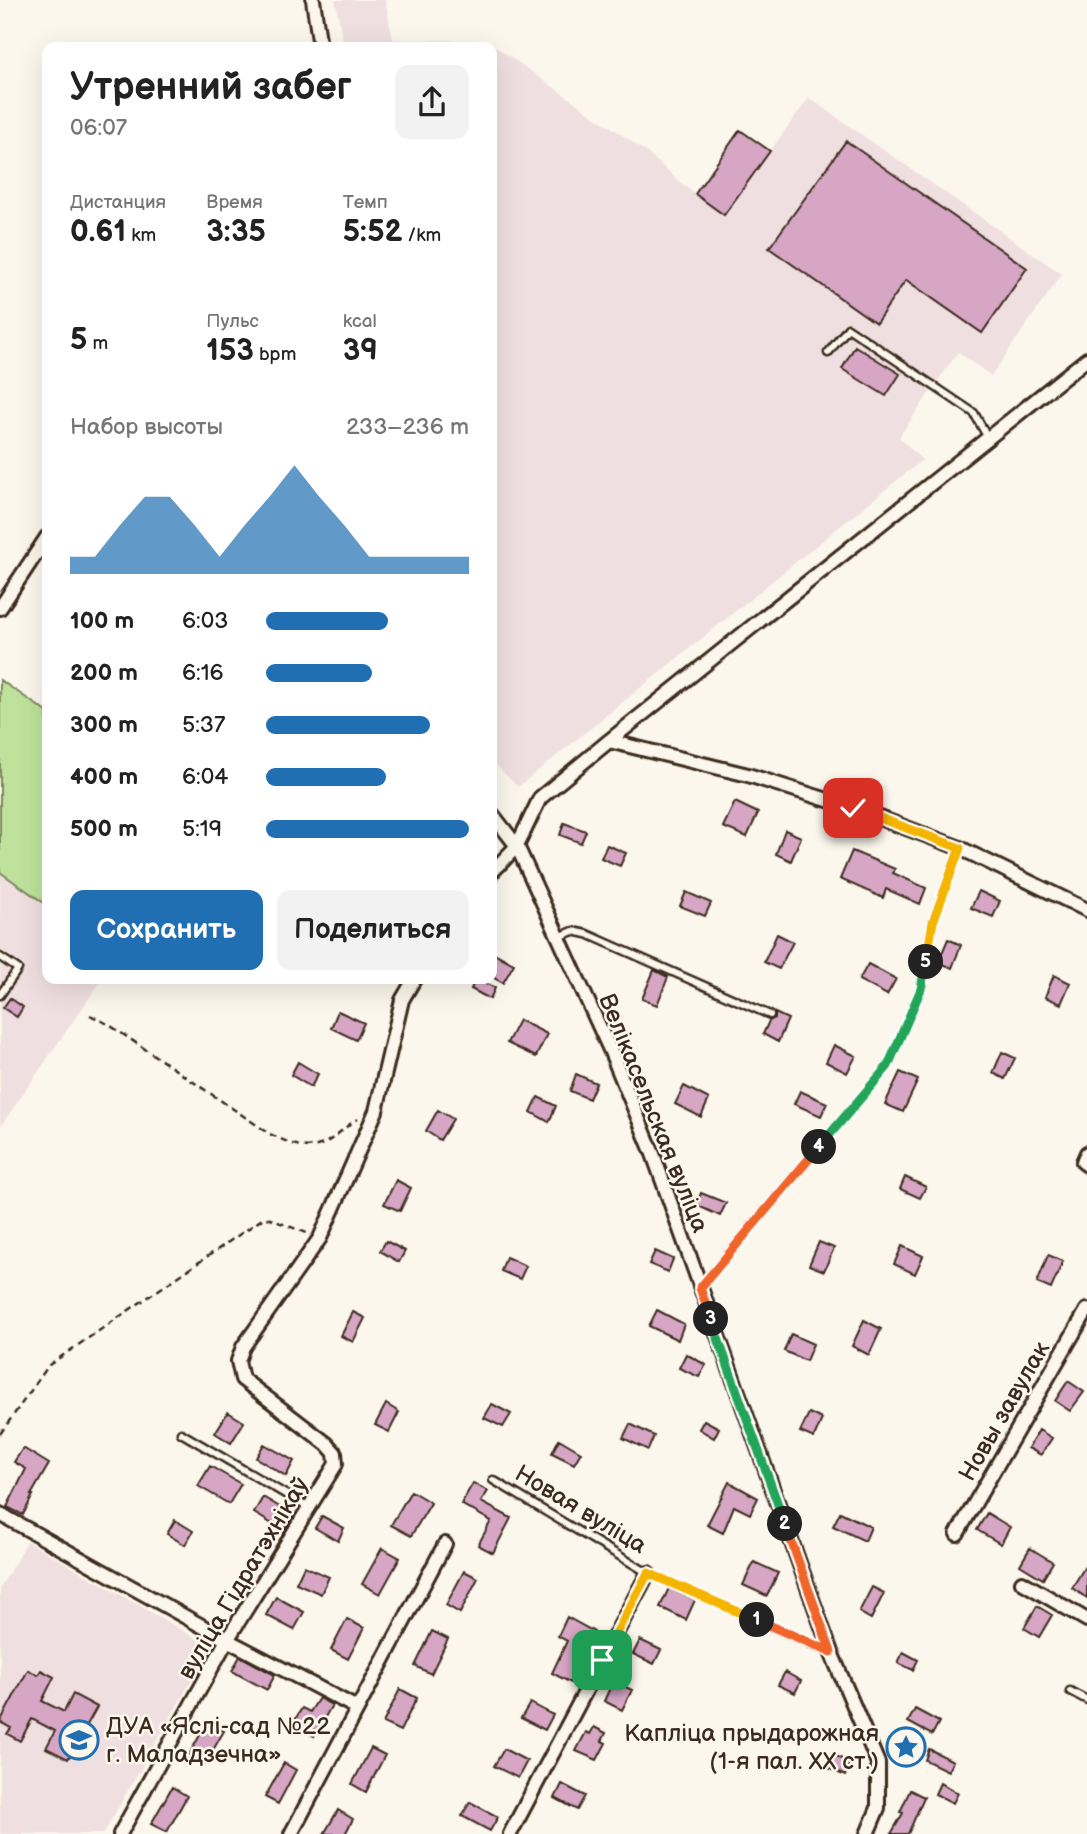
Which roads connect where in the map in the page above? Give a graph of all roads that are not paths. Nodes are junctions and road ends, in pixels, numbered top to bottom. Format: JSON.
{"nodes":[{"id":1,"x":313,"y":0,"type":"edge"},
{"id":2,"x":319,"y":42,"type":"edge"},
{"id":3,"x":828,"y":354,"type":"dead end"},
{"id":4,"x":1087,"y":359,"type":"edge"},
{"id":5,"x":988,"y":438,"type":"junction"},
{"id":6,"x":42,"y":545,"type":"edge"},
{"id":7,"x":0,"y":608,"type":"edge"},
{"id":8,"x":609,"y":741,"type":"junction"},
{"id":9,"x":497,"y":820,"type":"edge"},
{"id":10,"x":517,"y":846,"type":"junction"},
{"id":11,"x":960,"y":848,"type":"junction"},
{"id":12,"x":497,"y":867,"type":"edge"},
{"id":13,"x":1087,"y":910,"type":"edge"},
{"id":14,"x":557,"y":938,"type":"junction"},
{"id":15,"x":0,"y":957,"type":"edge"},
{"id":16,"x":411,"y":984,"type":"edge"},
{"id":17,"x":0,"y":995,"type":"edge"},
{"id":18,"x":770,"y":1015,"type":"dead end"},
{"id":19,"x":1087,"y":1153,"type":"edge"},
{"id":20,"x":1087,"y":1165,"type":"edge"},
{"id":21,"x":700,"y":1288,"type":"junction"},
{"id":22,"x":1087,"y":1310,"type":"edge"},
{"id":23,"x":181,"y":1433,"type":"dead end"},
{"id":24,"x":493,"y":1480,"type":"dead end"},
{"id":25,"x":310,"y":1509,"type":"junction"},
{"id":26,"x":0,"y":1514,"type":"edge"},
{"id":27,"x":957,"y":1534,"type":"dead end"},
{"id":28,"x":445,"y":1544,"type":"dead end"},
{"id":29,"x":648,"y":1573,"type":"junction"},
{"id":30,"x":1022,"y":1582,"type":"dead end"},
{"id":31,"x":1087,"y":1620,"type":"edge"},
{"id":32,"x":227,"y":1640,"type":"junction"},
{"id":33,"x":831,"y":1652,"type":"junction"},
{"id":34,"x":1070,"y":1691,"type":"dead end"},
{"id":35,"x":1087,"y":1700,"type":"edge"},
{"id":36,"x":356,"y":1708,"type":"junction"},
{"id":37,"x":120,"y":1834,"type":"edge"},
{"id":38,"x":291,"y":1834,"type":"edge"},
{"id":39,"x":510,"y":1834,"type":"edge"},
{"id":40,"x":867,"y":1834,"type":"edge"}],
"edges":[{"from":1,"to":2,"type":"street"},
{"from":3,"to":5,"type":"lane"},
{"from":4,"to":5,"type":"street"},
{"from":5,"to":8,"type":"street"},
{"from":6,"to":7,"type":"street"},
{"from":8,"to":10,"type":"street"},
{"from":8,"to":11,"type":"street"},
{"from":9,"to":10,"type":"street","name":"Велікасельская вуліца"},
{"from":10,"to":12,"type":"street"},
{"from":10,"to":14,"type":"street","name":"Велікасельская вуліца"},
{"from":11,"to":13,"type":"street"},
{"from":11,"to":21,"type":"lane"},
{"from":14,"to":18,"type":"lane"},
{"from":14,"to":21,"type":"street","name":"Велікасельская вуліца"},
{"from":15,"to":17,"type":"lane"},
{"from":16,"to":25,"type":"street","name":"вуліца Гідратэхнікаў"},
{"from":19,"to":20,"type":"street"},
{"from":21,"to":33,"type":"street","name":"Велікасельская вуліца"},
{"from":22,"to":27,"type":"street","name":"Новы завулак"},
{"from":23,"to":25,"type":"lane"},
{"from":24,"to":29,"type":"lane","name":"Новая вуліца"},
{"from":25,"to":32,"type":"street","name":"вуліца Гідратэхнікаў"},
{"from":26,"to":32,"type":"street"},
{"from":28,"to":36,"type":"street"},
{"from":29,"to":33,"type":"lane","name":"Новая вуліца"},
{"from":29,"to":39,"type":"street","name":"Новая вуліца"},
{"from":30,"to":31,"type":"street"},
{"from":32,"to":36,"type":"street"},
{"from":32,"to":37,"type":"street","name":"вуліца Гідратэхнікаў"},
{"from":33,"to":40,"type":"street","name":"Велікасельская вуліца"},
{"from":34,"to":35,"type":"lane"},
{"from":36,"to":38,"type":"street"}]}
